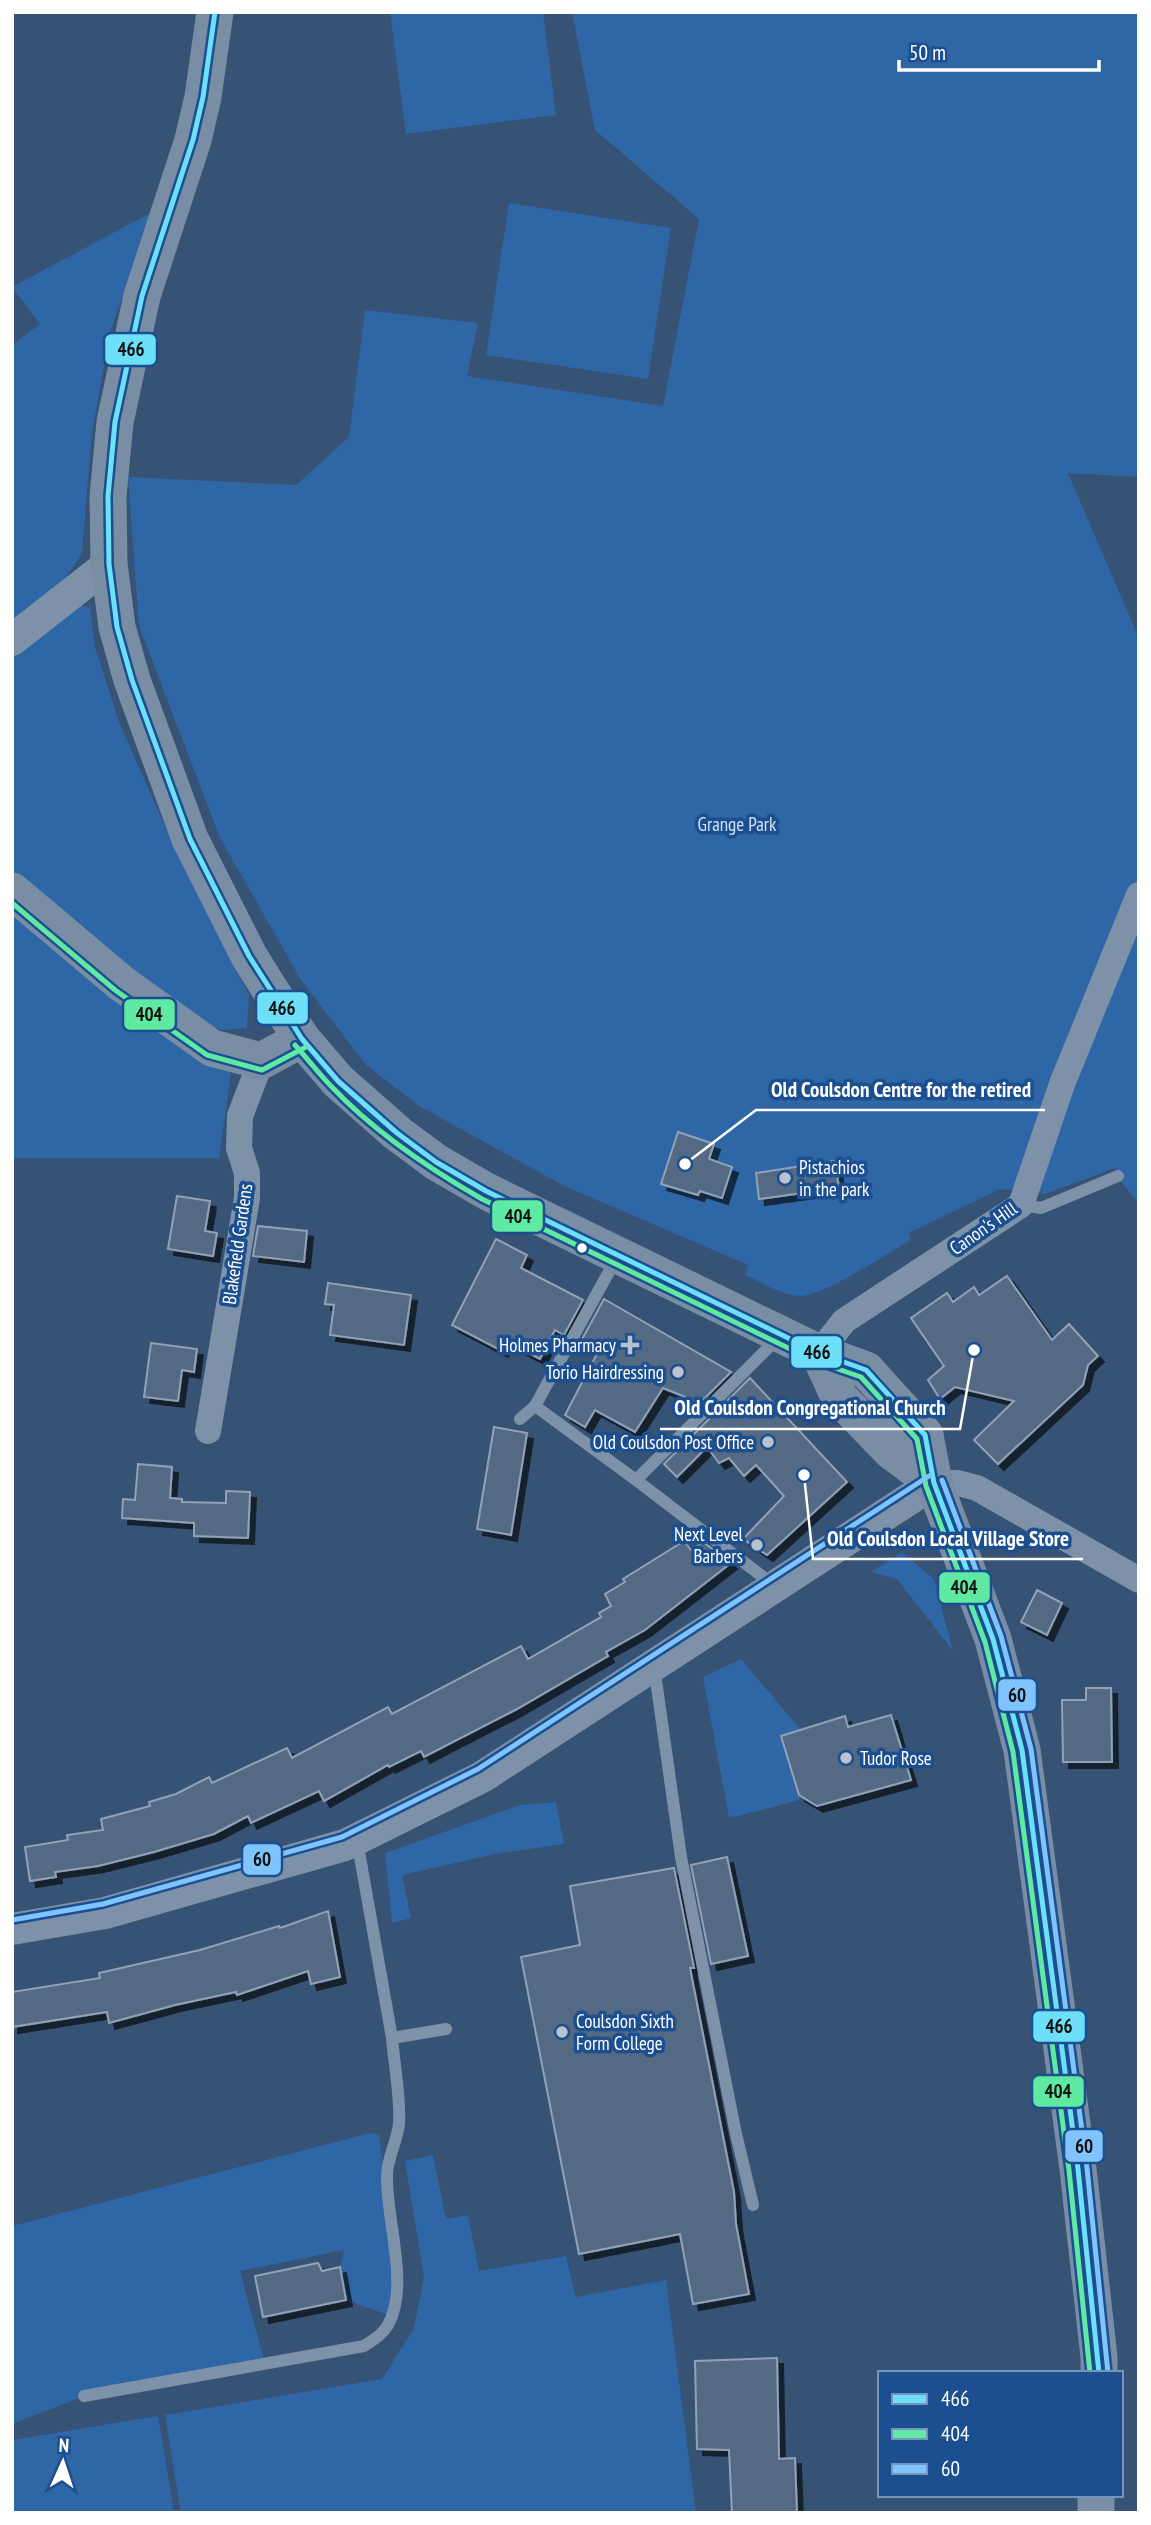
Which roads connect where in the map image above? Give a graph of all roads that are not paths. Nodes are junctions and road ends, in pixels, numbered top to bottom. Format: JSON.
{"nodes":[{"id":1,"x":215,"y":12,"type":"edge"},
{"id":2,"x":109,"y":564,"type":"junction"},
{"id":3,"x":12,"y":640,"type":"edge"},
{"id":4,"x":12,"y":891,"type":"edge"},
{"id":5,"x":1139,"y":895,"type":"edge"},
{"id":6,"x":302,"y":1039,"type":"junction"},
{"id":7,"x":261,"y":1061,"type":"junction"},
{"id":8,"x":1118,"y":1175,"type":"dead end"},
{"id":9,"x":1021,"y":1205,"type":"junction"},
{"id":10,"x":618,"y":1255,"type":"junction"},
{"id":11,"x":782,"y":1334,"type":"junction"},
{"id":12,"x":820,"y":1353,"type":"junction"},
{"id":13,"x":535,"y":1406,"type":"junction"},
{"id":14,"x":520,"y":1419,"type":"dead end"},
{"id":15,"x":208,"y":1431,"type":"dead end"},
{"id":16,"x":636,"y":1480,"type":"junction"},
{"id":17,"x":934,"y":1483,"type":"junction"},
{"id":18,"x":1139,"y":1580,"type":"edge"},
{"id":19,"x":775,"y":1587,"type":"junction"},
{"id":20,"x":653,"y":1665,"type":"junction"},
{"id":21,"x":356,"y":1839,"type":"junction"},
{"id":22,"x":12,"y":1928,"type":"edge"},
{"id":23,"x":446,"y":2029,"type":"dead end"},
{"id":24,"x":392,"y":2038,"type":"junction"},
{"id":25,"x":753,"y":2205,"type":"dead end"},
{"id":26,"x":1099,"y":2371,"type":"edge"},
{"id":27,"x":84,"y":2396,"type":"dead end"}],
"edges":[{"from":1,"to":2,"type":"main road"},
{"from":2,"to":3,"type":"street"},
{"from":2,"to":6,"type":"main road"},
{"from":4,"to":7,"type":"main road"},
{"from":5,"to":9,"type":"street","name":"Canon's Hill"},
{"from":6,"to":7,"type":"main road"},
{"from":6,"to":10,"type":"main road"},
{"from":7,"to":15,"type":"street","name":"Blakefield Gardens"},
{"from":8,"to":9,"type":"lane"},
{"from":9,"to":12,"type":"street","name":"Canon's Hill"},
{"from":10,"to":11,"type":"main road"},
{"from":10,"to":13,"type":"lane"},
{"from":11,"to":12,"type":"main road"},
{"from":11,"to":16,"type":"lane"},
{"from":12,"to":17,"type":"main road"},
{"from":13,"to":14,"type":"lane"},
{"from":13,"to":16,"type":"lane"},
{"from":16,"to":19,"type":"lane"},
{"from":17,"to":18,"type":"street"},
{"from":17,"to":19,"type":"street"},
{"from":17,"to":26,"type":"main road"},
{"from":19,"to":20,"type":"street"},
{"from":20,"to":21,"type":"street"},
{"from":20,"to":25,"type":"lane"},
{"from":21,"to":22,"type":"street"},
{"from":21,"to":24,"type":"lane"},
{"from":23,"to":24,"type":"lane"},
{"from":24,"to":27,"type":"lane"}]}
